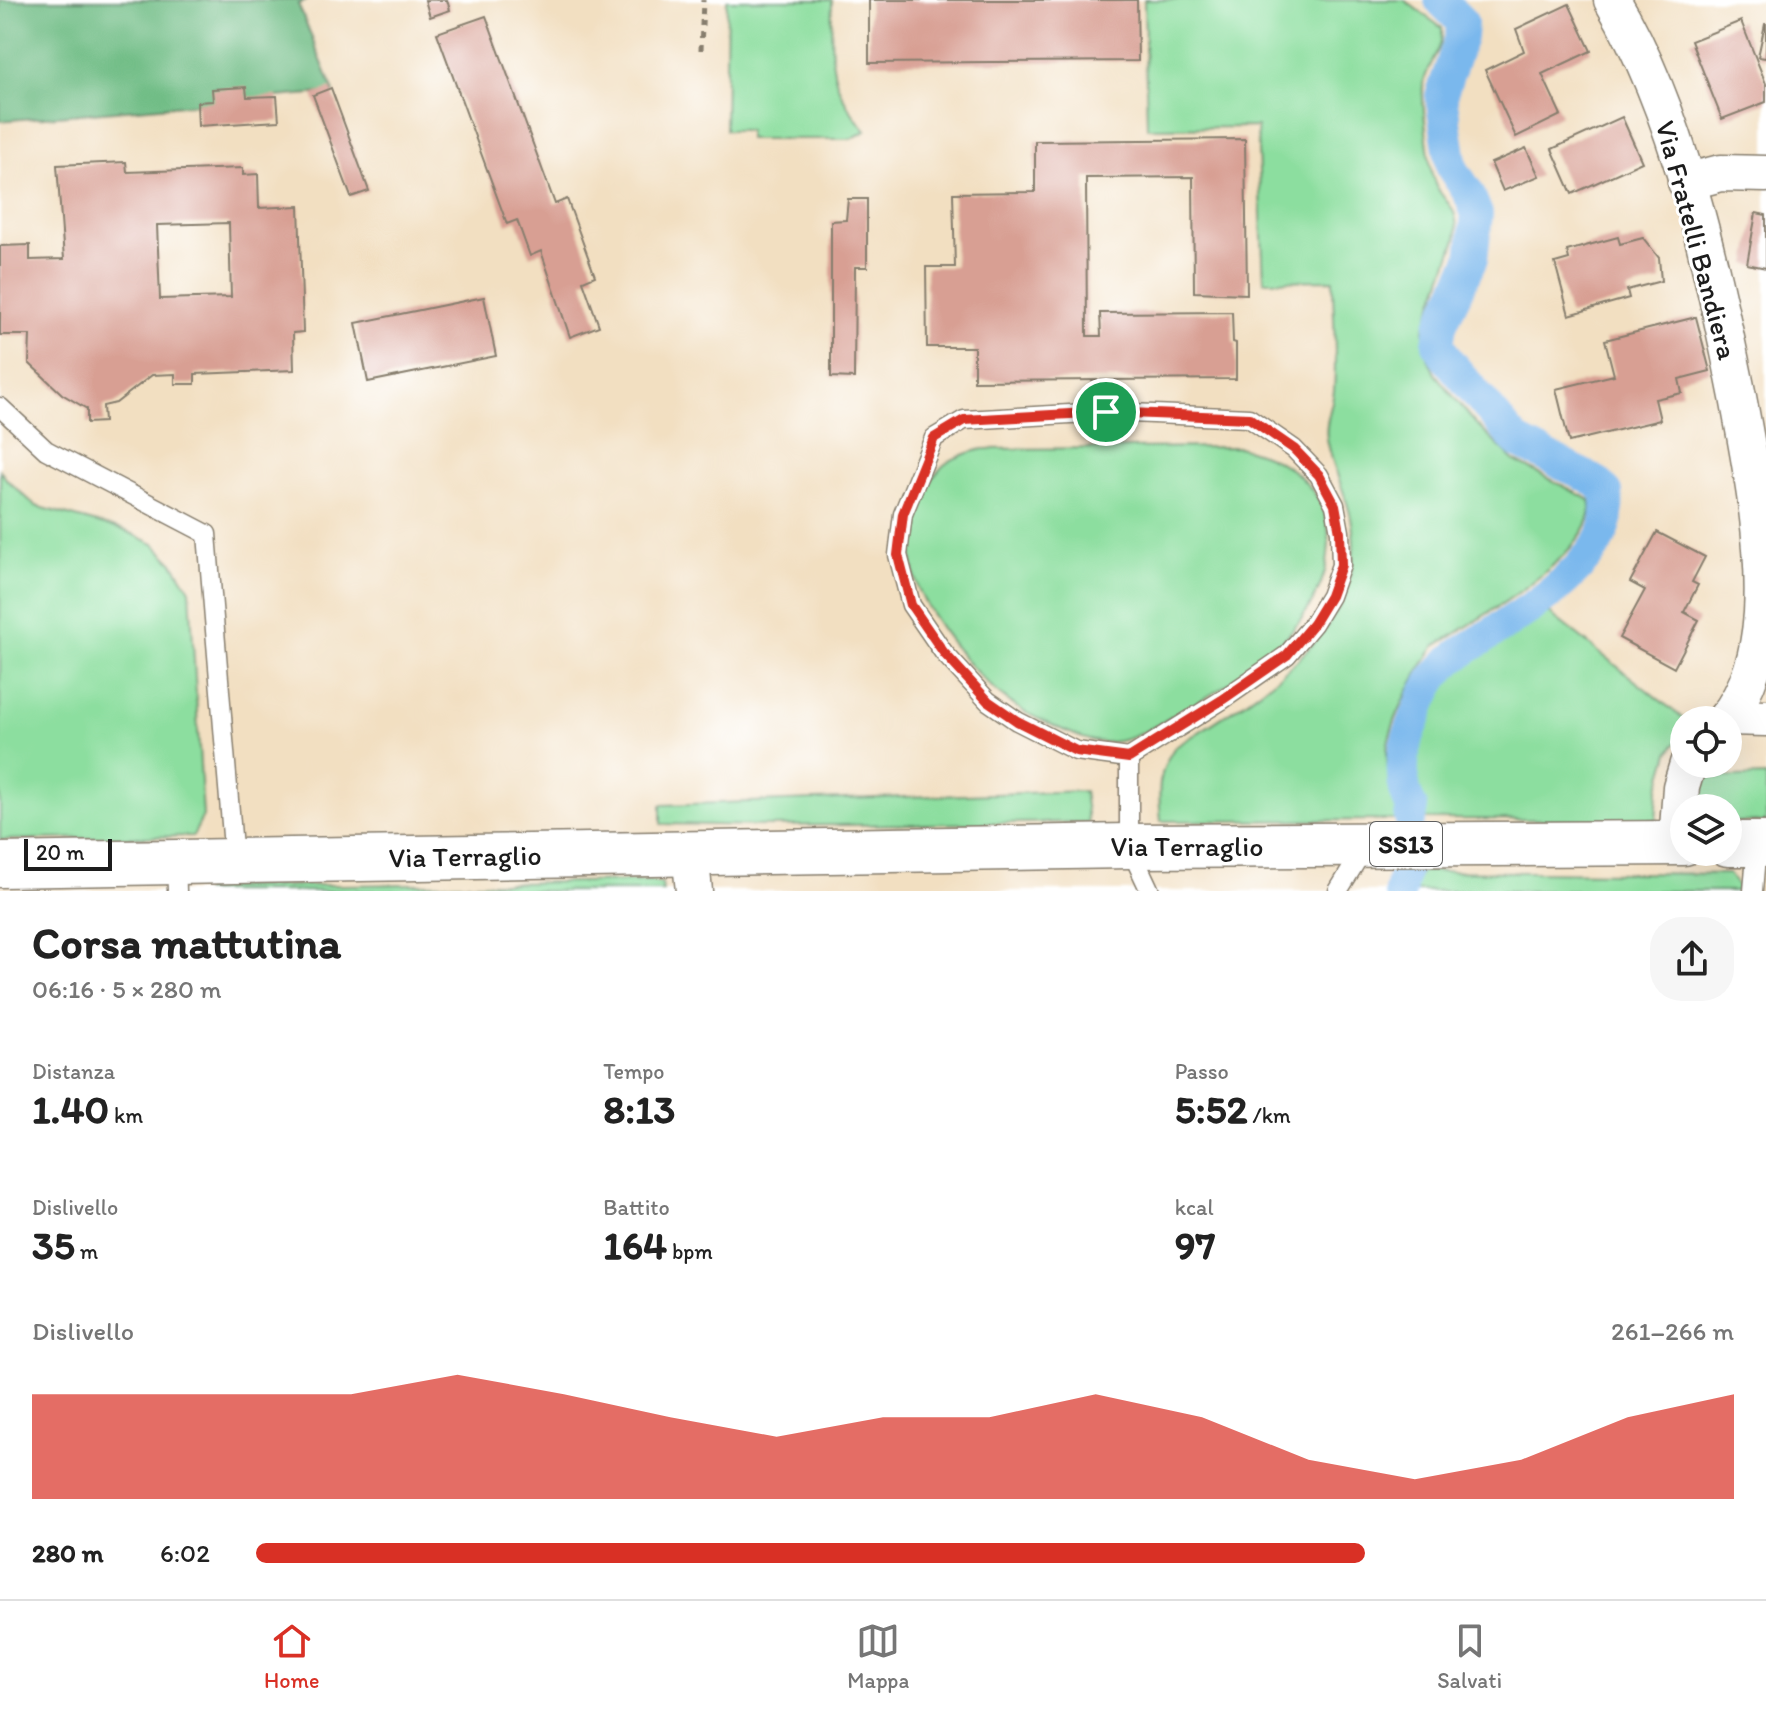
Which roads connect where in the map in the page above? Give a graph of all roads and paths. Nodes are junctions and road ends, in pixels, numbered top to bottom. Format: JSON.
{"nodes":[{"id":1,"x":703,"y":0,"type":"edge"},
{"id":2,"x":1612,"y":0,"type":"edge"},
{"id":3,"x":701,"y":50,"type":"dead end"},
{"id":4,"x":1766,"y":174,"type":"edge"},
{"id":5,"x":1686,"y":182,"type":"junction"},
{"id":6,"x":0,"y":407,"type":"edge"},
{"id":7,"x":1735,"y":706,"type":"edge"},
{"id":8,"x":1742,"y":718,"type":"edge"},
{"id":9,"x":1766,"y":718,"type":"edge"},
{"id":10,"x":1129,"y":758,"type":"junction"},
{"id":11,"x":1670,"y":843,"type":"edge"},
{"id":12,"x":1750,"y":844,"type":"edge"},
{"id":13,"x":1366,"y":845,"type":"junction"},
{"id":14,"x":1129,"y":846,"type":"junction"},
{"id":15,"x":234,"y":860,"type":"junction"},
{"id":16,"x":0,"y":865,"type":"edge"},
{"id":17,"x":692,"y":872,"type":"edge"},
{"id":18,"x":176,"y":876,"type":"edge"},
{"id":19,"x":1150,"y":891,"type":"edge"},
{"id":20,"x":1338,"y":891,"type":"edge"},
{"id":21,"x":1753,"y":891,"type":"edge"}],
"edges":[{"from":1,"to":3,"type":"path"},
{"from":2,"to":5,"type":"street","name":"Via Fratelli Bandiera"},
{"from":4,"to":5,"type":"street"},
{"from":5,"to":7,"type":"street","name":"Via Fratelli Bandiera"},
{"from":6,"to":15,"type":"lane"},
{"from":8,"to":9,"type":"street"},
{"from":10,"to":10,"type":"lane"},
{"from":10,"to":14,"type":"lane"},
{"from":11,"to":13,"type":"main road","name":"Via Terraglio","number":"SS13"},
{"from":12,"to":21,"type":"lane"},
{"from":13,"to":14,"type":"main road","name":"Via Terraglio","number":"SS13"},
{"from":13,"to":20,"type":"lane"},
{"from":14,"to":17,"type":"main road","name":"Via Terraglio","number":"SS13"},
{"from":14,"to":19,"type":"lane"},
{"from":15,"to":17,"type":"main road","name":"Via Terraglio","number":"SS13"},
{"from":15,"to":18,"type":"main road","name":"Via Terraglio","number":"SS13"},
{"from":16,"to":18,"type":"main road","name":"Via Terraglio","number":"SS13"}]}
